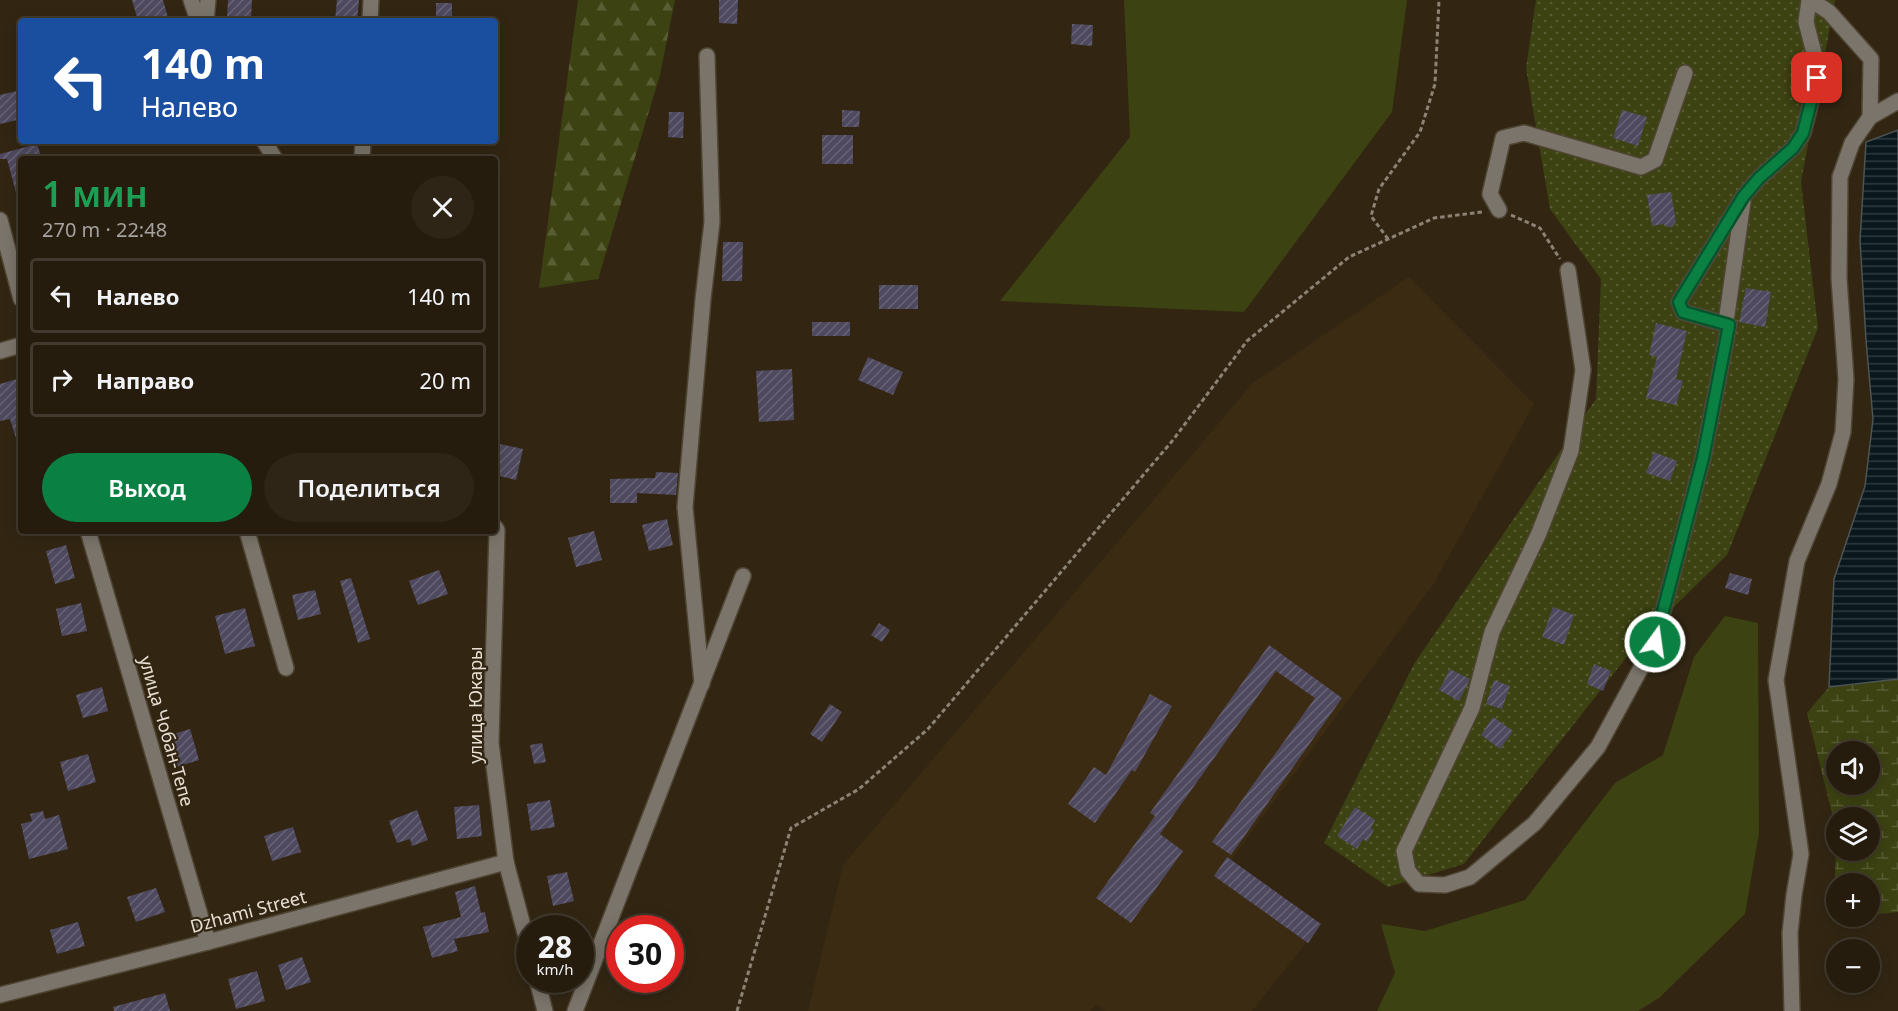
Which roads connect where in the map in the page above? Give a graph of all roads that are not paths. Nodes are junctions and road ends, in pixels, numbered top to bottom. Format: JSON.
{"nodes":[{"id":1,"x":191,"y":0,"type":"edge"},
{"id":2,"x":208,"y":0,"type":"edge"},
{"id":3,"x":371,"y":0,"type":"edge"},
{"id":4,"x":1810,"y":0,"type":"edge"},
{"id":5,"x":197,"y":18,"type":"edge"},
{"id":6,"x":206,"y":18,"type":"edge"},
{"id":7,"x":370,"y":18,"type":"edge"},
{"id":8,"x":707,"y":56,"type":"dead end"},
{"id":9,"x":1685,"y":73,"type":"dead end"},
{"id":10,"x":1898,"y":101,"type":"edge"},
{"id":11,"x":1870,"y":117,"type":"junction"},
{"id":12,"x":1743,"y":197,"type":"junction"},
{"id":13,"x":1499,"y":210,"type":"road end"},
{"id":14,"x":0,"y":220,"type":"edge"},
{"id":15,"x":1568,"y":270,"type":"road end"},
{"id":16,"x":18,"y":288,"type":"edge"},
{"id":17,"x":1727,"y":315,"type":"dead end"},
{"id":18,"x":18,"y":346,"type":"edge"},
{"id":19,"x":0,"y":351,"type":"edge"},
{"id":20,"x":89,"y":534,"type":"edge"},
{"id":21,"x":248,"y":534,"type":"edge"},
{"id":22,"x":497,"y":534,"type":"edge"},
{"id":23,"x":743,"y":576,"type":"dead end"},
{"id":24,"x":286,"y":668,"type":"dead end"},
{"id":25,"x":702,"y":684,"type":"junction"},
{"id":26,"x":506,"y":862,"type":"junction"},
{"id":27,"x":520,"y":915,"type":"edge"},
{"id":28,"x":208,"y":942,"type":"junction"},
{"id":29,"x":540,"y":993,"type":"edge"},
{"id":30,"x":0,"y":995,"type":"edge"},
{"id":31,"x":545,"y":1011,"type":"edge"},
{"id":32,"x":575,"y":1011,"type":"edge"},
{"id":33,"x":1792,"y":1011,"type":"edge"}],
"edges":[{"from":1,"to":5,"type":"street"},
{"from":2,"to":6,"type":"street"},
{"from":3,"to":7,"type":"street"},
{"from":4,"to":11,"type":"street"},
{"from":4,"to":12,"type":"street"},
{"from":8,"to":25,"type":"street"},
{"from":9,"to":13,"type":"street"},
{"from":10,"to":11,"type":"street"},
{"from":11,"to":33,"type":"street"},
{"from":12,"to":15,"type":"street"},
{"from":12,"to":17,"type":"street"},
{"from":14,"to":16,"type":"street"},
{"from":18,"to":19,"type":"street"},
{"from":20,"to":28,"type":"street","name":"улица Чобан-Тепе"},
{"from":21,"to":24,"type":"street"},
{"from":22,"to":26,"type":"street","name":"улица Юкары"},
{"from":23,"to":25,"type":"street"},
{"from":25,"to":32,"type":"street"},
{"from":26,"to":27,"type":"street","name":"улица Юкары"},
{"from":26,"to":28,"type":"street","name":"Dzhami Street"},
{"from":28,"to":30,"type":"street","name":"Dzhami Street"},
{"from":29,"to":31,"type":"street"}]}
